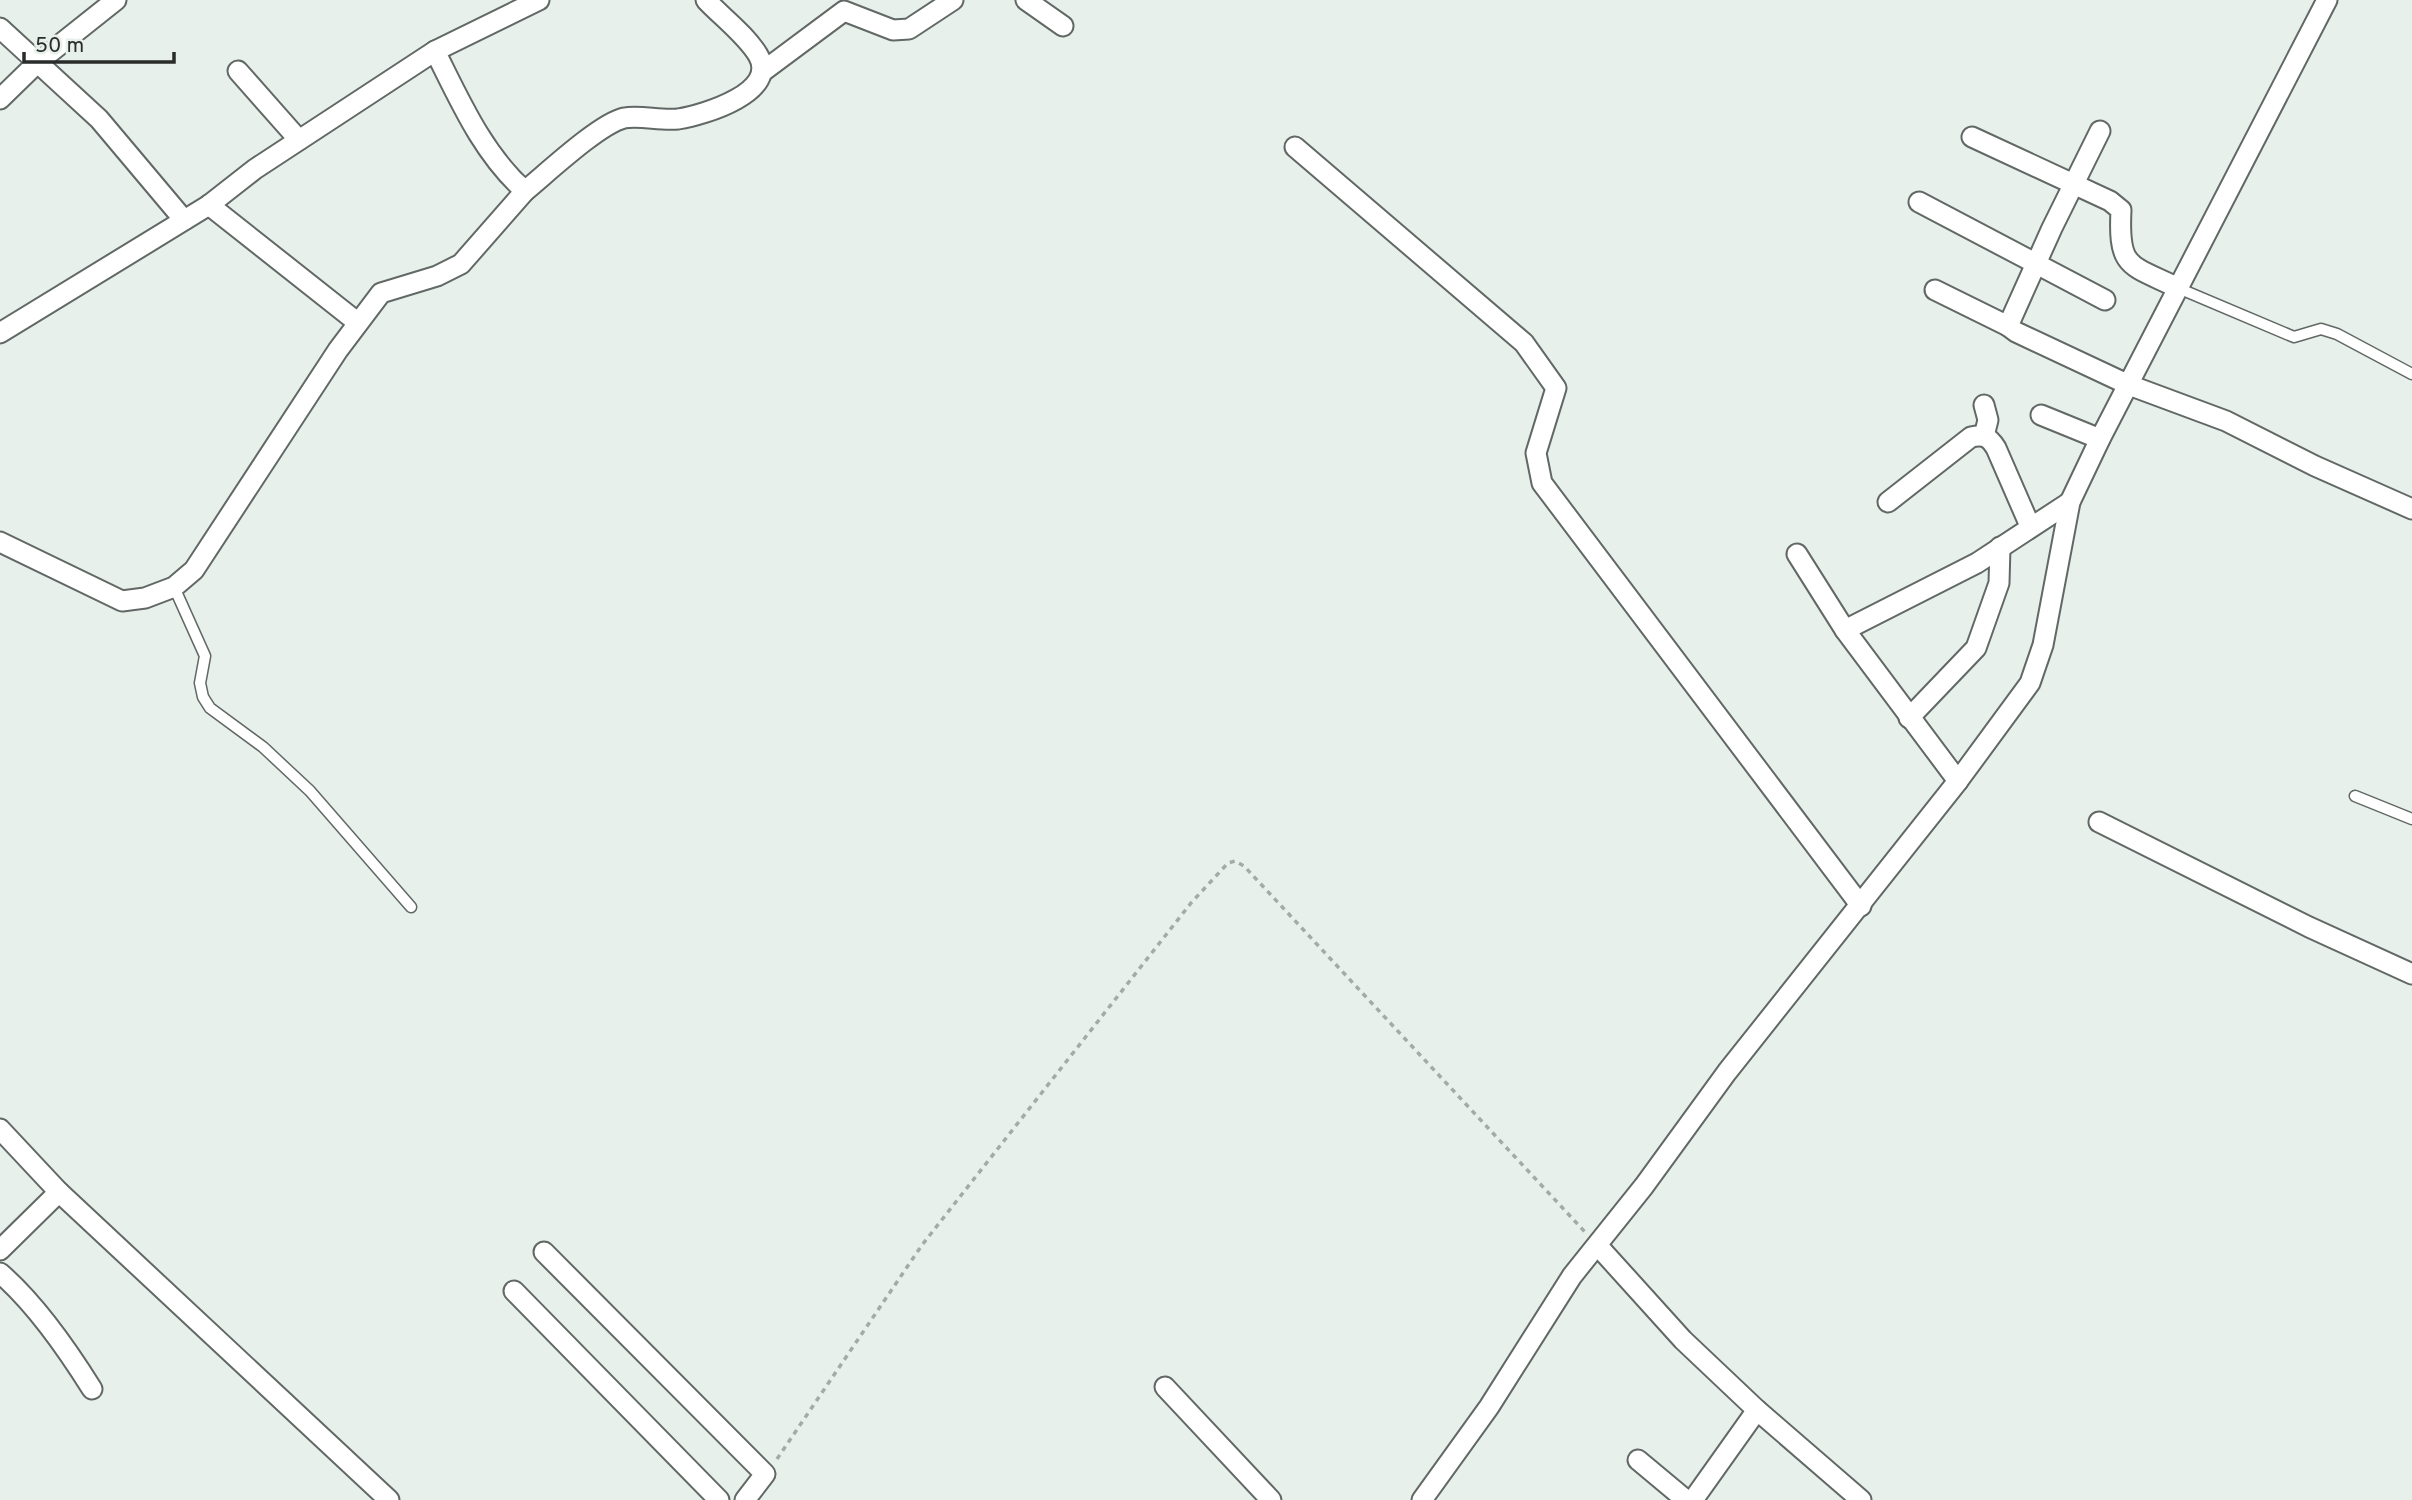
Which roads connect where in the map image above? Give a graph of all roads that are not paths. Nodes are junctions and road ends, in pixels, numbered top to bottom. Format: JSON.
{"nodes":[{"id":1,"x":116,"y":0,"type":"edge"},
{"id":2,"x":540,"y":0,"type":"edge"},
{"id":3,"x":706,"y":0,"type":"edge"},
{"id":4,"x":953,"y":0,"type":"edge"},
{"id":5,"x":1026,"y":0,"type":"edge"},
{"id":6,"x":2327,"y":0,"type":"edge"},
{"id":7,"x":1063,"y":26,"type":"dead end"},
{"id":8,"x":0,"y":28,"type":"edge"},
{"id":9,"x":435,"y":51,"type":"junction"},
{"id":10,"x":38,"y":62,"type":"junction"},
{"id":11,"x":238,"y":71,"type":"dead end"},
{"id":12,"x":762,"y":72,"type":"junction"},
{"id":13,"x":0,"y":99,"type":"edge"},
{"id":14,"x":2100,"y":131,"type":"dead end"},
{"id":15,"x":1972,"y":137,"type":"dead end"},
{"id":16,"x":299,"y":140,"type":"junction"},
{"id":17,"x":1295,"y":147,"type":"dead end"},
{"id":18,"x":2075,"y":183,"type":"junction"},
{"id":19,"x":525,"y":191,"type":"junction"},
{"id":20,"x":1919,"y":202,"type":"dead end"},
{"id":21,"x":209,"y":205,"type":"junction"},
{"id":22,"x":184,"y":220,"type":"junction"},
{"id":23,"x":2035,"y":264,"type":"junction"},
{"id":24,"x":2178,"y":288,"type":"junction"},
{"id":25,"x":1935,"y":290,"type":"dead end"},
{"id":26,"x":2105,"y":300,"type":"dead end"},
{"id":27,"x":357,"y":322,"type":"junction"},
{"id":28,"x":2008,"y":326,"type":"junction"},
{"id":29,"x":0,"y":333,"type":"edge"},
{"id":30,"x":2412,"y":374,"type":"edge"},
{"id":31,"x":2130,"y":385,"type":"junction"},
{"id":32,"x":1984,"y":405,"type":"dead end"},
{"id":33,"x":2042,"y":415,"type":"dead end"},
{"id":34,"x":1984,"y":436,"type":"junction"},
{"id":35,"x":2100,"y":439,"type":"junction"},
{"id":36,"x":1888,"y":502,"type":"dead end"},
{"id":37,"x":2070,"y":502,"type":"junction"},
{"id":38,"x":2412,"y":509,"type":"edge"},
{"id":39,"x":2030,"y":526,"type":"junction"},
{"id":40,"x":0,"y":542,"type":"edge"},
{"id":41,"x":2000,"y":547,"type":"junction"},
{"id":42,"x":1797,"y":554,"type":"dead end"},
{"id":43,"x":174,"y":587,"type":"junction"},
{"id":44,"x":1845,"y":630,"type":"junction"},
{"id":45,"x":1909,"y":718,"type":"junction"},
{"id":46,"x":1958,"y":781,"type":"junction"},
{"id":47,"x":2355,"y":796,"type":"dead end"},
{"id":48,"x":2412,"y":819,"type":"edge"},
{"id":49,"x":2099,"y":822,"type":"dead end"},
{"id":50,"x":1861,"y":906,"type":"junction"},
{"id":51,"x":411,"y":907,"type":"dead end"},
{"id":52,"x":2412,"y":974,"type":"edge"},
{"id":53,"x":0,"y":1129,"type":"edge"},
{"id":54,"x":59,"y":1192,"type":"junction"},
{"id":55,"x":1598,"y":1246,"type":"junction"},
{"id":56,"x":0,"y":1250,"type":"edge"},
{"id":57,"x":544,"y":1252,"type":"dead end"},
{"id":58,"x":0,"y":1273,"type":"edge"},
{"id":59,"x":514,"y":1291,"type":"dead end"},
{"id":60,"x":1166,"y":1387,"type":"dead end"},
{"id":61,"x":92,"y":1390,"type":"dead end"},
{"id":62,"x":1757,"y":1410,"type":"junction"},
{"id":63,"x":1637,"y":1460,"type":"dead end"},
{"id":64,"x":389,"y":1500,"type":"edge"},
{"id":65,"x":719,"y":1500,"type":"edge"},
{"id":66,"x":745,"y":1500,"type":"edge"},
{"id":67,"x":1271,"y":1500,"type":"edge"},
{"id":68,"x":1422,"y":1500,"type":"edge"},
{"id":69,"x":1686,"y":1500,"type":"edge"},
{"id":70,"x":1693,"y":1500,"type":"edge"},
{"id":71,"x":1861,"y":1500,"type":"edge"}],
"edges":[{"from":1,"to":10,"type":"street"},
{"from":2,"to":9,"type":"street"},
{"from":3,"to":12,"type":"street"},
{"from":4,"to":12,"type":"street"},
{"from":5,"to":7,"type":"street"},
{"from":6,"to":24,"type":"street"},
{"from":8,"to":10,"type":"street"},
{"from":9,"to":16,"type":"street"},
{"from":9,"to":19,"type":"street"},
{"from":10,"to":13,"type":"street"},
{"from":10,"to":22,"type":"street"},
{"from":11,"to":16,"type":"street"},
{"from":12,"to":19,"type":"street"},
{"from":14,"to":18,"type":"street"},
{"from":15,"to":18,"type":"street"},
{"from":16,"to":21,"type":"street"},
{"from":17,"to":50,"type":"street"},
{"from":18,"to":23,"type":"street"},
{"from":18,"to":24,"type":"street"},
{"from":19,"to":27,"type":"street"},
{"from":20,"to":23,"type":"street"},
{"from":21,"to":22,"type":"street"},
{"from":21,"to":27,"type":"street"},
{"from":22,"to":29,"type":"street"},
{"from":23,"to":26,"type":"street"},
{"from":23,"to":28,"type":"street"},
{"from":24,"to":30,"type":"lane"},
{"from":24,"to":31,"type":"street"},
{"from":25,"to":28,"type":"street"},
{"from":27,"to":43,"type":"street"},
{"from":28,"to":31,"type":"street"},
{"from":31,"to":35,"type":"street"},
{"from":31,"to":38,"type":"street"},
{"from":32,"to":34,"type":"street"},
{"from":33,"to":35,"type":"street"},
{"from":34,"to":36,"type":"street"},
{"from":34,"to":39,"type":"street"},
{"from":35,"to":37,"type":"street"},
{"from":37,"to":39,"type":"street"},
{"from":37,"to":46,"type":"street"},
{"from":39,"to":41,"type":"street"},
{"from":40,"to":43,"type":"street"},
{"from":41,"to":44,"type":"street"},
{"from":41,"to":45,"type":"street"},
{"from":42,"to":44,"type":"street"},
{"from":43,"to":51,"type":"lane"},
{"from":44,"to":45,"type":"street"},
{"from":45,"to":46,"type":"street"},
{"from":46,"to":50,"type":"street"},
{"from":47,"to":48,"type":"lane"},
{"from":49,"to":52,"type":"street"},
{"from":50,"to":55,"type":"street"},
{"from":53,"to":54,"type":"street"},
{"from":54,"to":56,"type":"street"},
{"from":54,"to":64,"type":"street"},
{"from":55,"to":62,"type":"street"},
{"from":55,"to":68,"type":"street"},
{"from":57,"to":66,"type":"street"},
{"from":58,"to":61,"type":"street"},
{"from":59,"to":65,"type":"street"},
{"from":60,"to":67,"type":"street"},
{"from":62,"to":70,"type":"street"},
{"from":62,"to":71,"type":"street"},
{"from":63,"to":69,"type":"street"}]}
